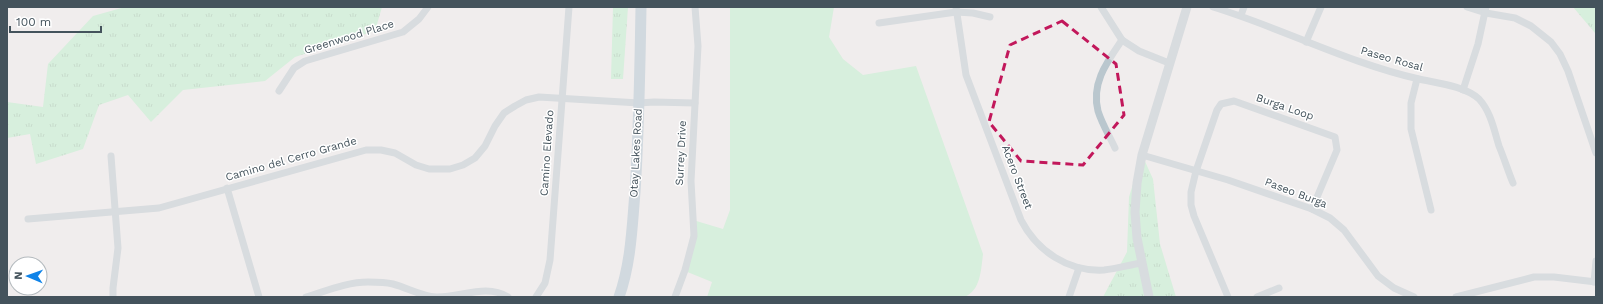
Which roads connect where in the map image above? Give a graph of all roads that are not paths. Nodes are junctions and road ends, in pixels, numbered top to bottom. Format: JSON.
{"nodes":[{"id":1,"x":428,"y":7,"type":"edge"},
{"id":2,"x":569,"y":7,"type":"edge"},
{"id":3,"x":641,"y":7,"type":"edge"},
{"id":4,"x":695,"y":7,"type":"edge"},
{"id":5,"x":1102,"y":7,"type":"edge"},
{"id":6,"x":1187,"y":7,"type":"edge"},
{"id":7,"x":1213,"y":7,"type":"edge"},
{"id":8,"x":1244,"y":7,"type":"edge"},
{"id":9,"x":1321,"y":7,"type":"edge"},
{"id":10,"x":1467,"y":7,"type":"edge"},
{"id":11,"x":956,"y":10,"type":"edge"},
{"id":12,"x":1486,"y":10,"type":"edge"},
{"id":13,"x":1241,"y":15,"type":"junction"},
{"id":14,"x":990,"y":17,"type":"dead end"},
{"id":15,"x":879,"y":23,"type":"dead end"},
{"id":16,"x":1122,"y":40,"type":"junction"},
{"id":17,"x":1306,"y":42,"type":"junction"},
{"id":18,"x":1169,"y":63,"type":"junction"},
{"id":19,"x":1417,"y":79,"type":"junction"},
{"id":20,"x":1463,"y":90,"type":"junction"},
{"id":21,"x":279,"y":91,"type":"dead end"},
{"id":22,"x":562,"y":98,"type":"junction"},
{"id":23,"x":639,"y":103,"type":"junction"},
{"id":24,"x":695,"y":103,"type":"junction"},
{"id":25,"x":1115,"y":148,"type":"dead end"},
{"id":26,"x":1596,"y":153,"type":"edge"},
{"id":27,"x":1142,"y":155,"type":"junction"},
{"id":28,"x":111,"y":156,"type":"dead end"},
{"id":29,"x":1196,"y":171,"type":"junction"},
{"id":30,"x":1513,"y":183,"type":"dead end"},
{"id":31,"x":227,"y":188,"type":"junction"},
{"id":32,"x":1312,"y":209,"type":"junction"},
{"id":33,"x":1431,"y":210,"type":"dead end"},
{"id":34,"x":116,"y":212,"type":"junction"},
{"id":35,"x":28,"y":219,"type":"dead end"},
{"id":36,"x":1596,"y":261,"type":"edge"},
{"id":37,"x":1141,"y":263,"type":"junction"},
{"id":38,"x":1079,"y":268,"type":"junction"},
{"id":39,"x":1595,"y":282,"type":"edge"},
{"id":40,"x":1279,"y":288,"type":"dead end"},
{"id":41,"x":1405,"y":296,"type":"edge"},
{"id":42,"x":114,"y":297,"type":"edge"},
{"id":43,"x":259,"y":297,"type":"edge"},
{"id":44,"x":306,"y":297,"type":"edge"},
{"id":45,"x":508,"y":297,"type":"edge"},
{"id":46,"x":536,"y":297,"type":"edge"},
{"id":47,"x":619,"y":297,"type":"edge"},
{"id":48,"x":674,"y":297,"type":"edge"},
{"id":49,"x":1069,"y":297,"type":"edge"},
{"id":50,"x":1148,"y":297,"type":"edge"},
{"id":51,"x":1228,"y":297,"type":"edge"},
{"id":52,"x":1257,"y":297,"type":"edge"},
{"id":53,"x":1414,"y":297,"type":"edge"},
{"id":54,"x":1456,"y":297,"type":"edge"}],
"edges":[{"from":1,"to":21,"type":"street","name":"Greenwood Place"},
{"from":2,"to":22,"type":"street","name":"Camino Elevado"},
{"from":3,"to":23,"type":"main road","name":"Otay Lakes Road"},
{"from":4,"to":24,"type":"street","name":"Surrey Drive"},
{"from":5,"to":16,"type":"street"},
{"from":6,"to":18,"type":"street"},
{"from":7,"to":13,"type":"street","name":"Paseo Rosal"},
{"from":8,"to":13,"type":"street"},
{"from":9,"to":17,"type":"street"},
{"from":10,"to":12,"type":"street"},
{"from":11,"to":14,"type":"street"},
{"from":11,"to":15,"type":"street"},
{"from":11,"to":38,"type":"street","name":"Acero Street"},
{"from":12,"to":20,"type":"street"},
{"from":12,"to":26,"type":"street"},
{"from":13,"to":17,"type":"street","name":"Paseo Rosal"},
{"from":16,"to":18,"type":"street"},
{"from":16,"to":25,"type":"street"},
{"from":17,"to":19,"type":"street","name":"Paseo Rosal"},
{"from":18,"to":27,"type":"street"},
{"from":19,"to":20,"type":"street","name":"Paseo Rosal"},
{"from":19,"to":33,"type":"street"},
{"from":20,"to":30,"type":"street","name":"Paseo Rosal"},
{"from":22,"to":23,"type":"street","name":"Camino del Cerro Grande"},
{"from":22,"to":31,"type":"street","name":"Camino del Cerro Grande"},
{"from":22,"to":46,"type":"street","name":"Camino Elevado"},
{"from":23,"to":24,"type":"street","name":"Camino del Cerro Grande"},
{"from":23,"to":47,"type":"main road","name":"Otay Lakes Road"},
{"from":24,"to":48,"type":"street","name":"Surrey Drive"},
{"from":27,"to":29,"type":"street","name":"Paseo Burga"},
{"from":27,"to":37,"type":"street"},
{"from":28,"to":34,"type":"street"},
{"from":29,"to":32,"type":"street","name":"Paseo Burga"},
{"from":29,"to":32,"type":"street","name":"Burga Loop"},
{"from":29,"to":51,"type":"street"},
{"from":31,"to":34,"type":"street","name":"Camino del Cerro Grande"},
{"from":31,"to":43,"type":"street"},
{"from":32,"to":41,"type":"street","name":"Paseo Burga"},
{"from":34,"to":35,"type":"street","name":"Camino del Cerro Grande"},
{"from":34,"to":42,"type":"street"},
{"from":36,"to":39,"type":"street"},
{"from":37,"to":38,"type":"street","name":"Acero Street"},
{"from":37,"to":50,"type":"street"},
{"from":38,"to":49,"type":"street"},
{"from":39,"to":54,"type":"street"},
{"from":40,"to":52,"type":"street"},
{"from":41,"to":53,"type":"street","name":"Paseo Burga"},
{"from":44,"to":45,"type":"street"}]}
